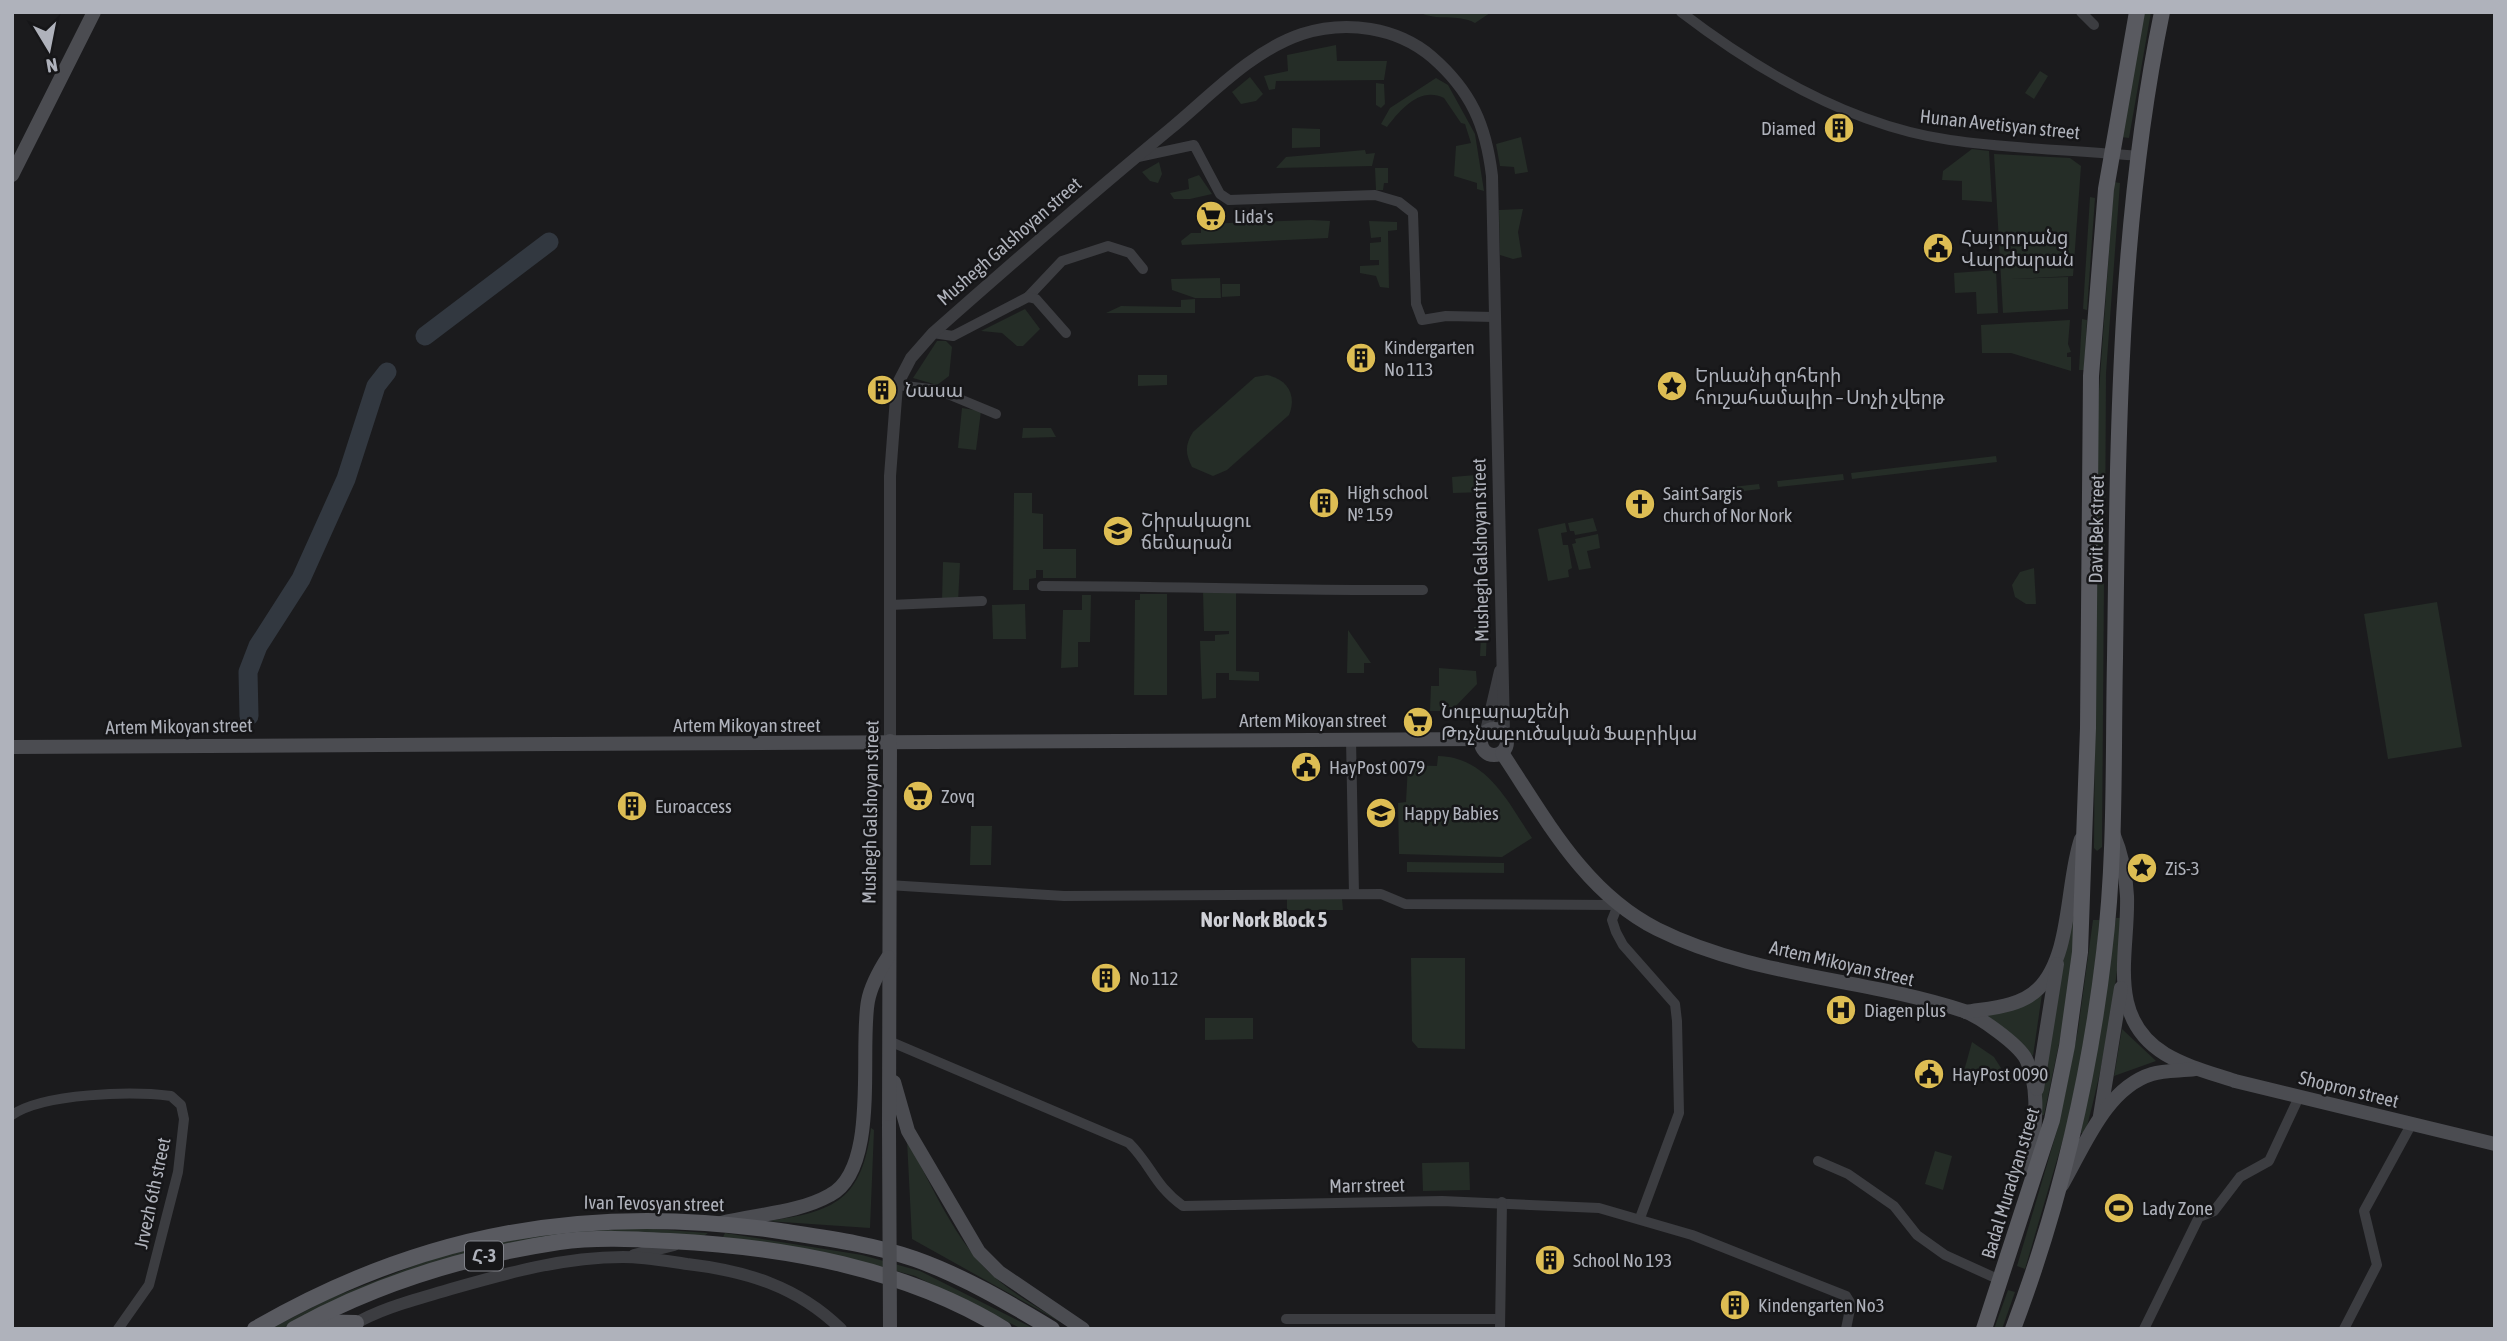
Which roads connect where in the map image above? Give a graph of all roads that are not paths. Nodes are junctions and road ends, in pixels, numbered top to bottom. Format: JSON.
{"nodes":[{"id":1,"x":94,"y":12,"type":"edge"},
{"id":2,"x":1681,"y":12,"type":"edge"},
{"id":3,"x":2081,"y":12,"type":"edge"},
{"id":4,"x":2137,"y":12,"type":"edge"},
{"id":5,"x":2162,"y":12,"type":"edge"},
{"id":6,"x":2094,"y":24,"type":"dead end"},
{"id":7,"x":2111,"y":153,"type":"junction"},
{"id":8,"x":2137,"y":156,"type":"junction"},
{"id":9,"x":1136,"y":157,"type":"junction"},
{"id":10,"x":12,"y":175,"type":"edge"},
{"id":11,"x":1143,"y":269,"type":"dead end"},
{"id":12,"x":1028,"y":297,"type":"junction"},
{"id":13,"x":1495,"y":317,"type":"junction"},
{"id":14,"x":933,"y":333,"type":"junction"},
{"id":15,"x":1066,"y":333,"type":"dead end"},
{"id":16,"x":897,"y":385,"type":"junction"},
{"id":17,"x":996,"y":414,"type":"dead end"},
{"id":18,"x":2117,"y":566,"type":"junction"},
{"id":19,"x":2088,"y":567,"type":"junction"},
{"id":20,"x":1042,"y":586,"type":"dead end"},
{"id":21,"x":1423,"y":590,"type":"dead end"},
{"id":22,"x":982,"y":601,"type":"dead end"},
{"id":23,"x":890,"y":605,"type":"junction"},
{"id":24,"x":1501,"y":667,"type":"junction"},
{"id":25,"x":1504,"y":733,"type":"junction"},
{"id":26,"x":1483,"y":735,"type":"junction"},
{"id":27,"x":1350,"y":739,"type":"junction"},
{"id":28,"x":890,"y":741,"type":"junction"},
{"id":29,"x":12,"y":747,"type":"edge"},
{"id":30,"x":1502,"y":753,"type":"junction"},
{"id":31,"x":2085,"y":828,"type":"junction"},
{"id":32,"x":2111,"y":828,"type":"junction"},
{"id":33,"x":2084,"y":857,"type":"junction"},
{"id":34,"x":2111,"y":859,"type":"junction"},
{"id":35,"x":888,"y":885,"type":"junction"},
{"id":36,"x":1354,"y":894,"type":"junction"},
{"id":37,"x":1618,"y":905,"type":"junction"},
{"id":38,"x":2058,"y":956,"type":"junction"},
{"id":39,"x":888,"y":957,"type":"junction"},
{"id":40,"x":2122,"y":984,"type":"junction"},
{"id":41,"x":1966,"y":1012,"type":"junction"},
{"id":42,"x":889,"y":1041,"type":"junction"},
{"id":43,"x":2067,"y":1046,"type":"joint"},
{"id":44,"x":889,"y":1066,"type":"junction"},
{"id":45,"x":2195,"y":1069,"type":"junction"},
{"id":46,"x":2299,"y":1097,"type":"junction"},
{"id":47,"x":2034,"y":1105,"type":"junction"},
{"id":48,"x":12,"y":1115,"type":"edge"},
{"id":49,"x":2099,"y":1121,"type":"junction"},
{"id":50,"x":2411,"y":1125,"type":"junction"},
{"id":51,"x":2495,"y":1144,"type":"edge"},
{"id":52,"x":1818,"y":1161,"type":"dead end"},
{"id":53,"x":2031,"y":1183,"type":"junction"},
{"id":54,"x":2060,"y":1189,"type":"junction"},
{"id":55,"x":1502,"y":1202,"type":"junction"},
{"id":56,"x":1640,"y":1218,"type":"junction"},
{"id":57,"x":720,"y":1224,"type":"junction"},
{"id":58,"x":687,"y":1242,"type":"junction"},
{"id":59,"x":626,"y":1257,"type":"junction"},
{"id":60,"x":2002,"y":1281,"type":"junction"},
{"id":61,"x":2028,"y":1289,"type":"junction"},
{"id":62,"x":1286,"y":1319,"type":"dead end"},
{"id":63,"x":1500,"y":1324,"type":"edge"},
{"id":64,"x":300,"y":1325,"type":"edge"},
{"id":65,"x":351,"y":1326,"type":"edge"},
{"id":66,"x":118,"y":1329,"type":"edge"},
{"id":67,"x":255,"y":1329,"type":"edge"},
{"id":68,"x":841,"y":1329,"type":"edge"},
{"id":69,"x":890,"y":1329,"type":"edge"},
{"id":70,"x":1004,"y":1329,"type":"edge"},
{"id":71,"x":1052,"y":1329,"type":"edge"},
{"id":72,"x":1083,"y":1329,"type":"edge"},
{"id":73,"x":1846,"y":1329,"type":"edge"},
{"id":74,"x":1984,"y":1329,"type":"edge"},
{"id":75,"x":2013,"y":1329,"type":"edge"},
{"id":76,"x":2144,"y":1329,"type":"edge"},
{"id":77,"x":2344,"y":1329,"type":"edge"}],
"edges":[{"from":1,"to":10,"type":"main road"},
{"from":2,"to":7,"type":"street","name":"Hunan Avetisyan street"},
{"from":3,"to":6,"type":"street"},
{"from":4,"to":7,"type":"main road","name":"Davit Bek street"},
{"from":5,"to":8,"type":"main road","name":"Davit Bek street"},
{"from":7,"to":8,"type":"street","name":"Hunan Avetisyan street"},
{"from":7,"to":19,"type":"main road","name":"Davit Bek street"},
{"from":8,"to":18,"type":"main road","name":"Davit Bek street"},
{"from":9,"to":13,"type":"street"},
{"from":9,"to":13,"type":"street","name":"Mushegh Galshoyan street"},
{"from":9,"to":14,"type":"street","name":"Mushegh Galshoyan street"},
{"from":11,"to":12,"type":"street"},
{"from":12,"to":14,"type":"street"},
{"from":12,"to":15,"type":"street"},
{"from":13,"to":24,"type":"street","name":"Mushegh Galshoyan street"},
{"from":14,"to":16,"type":"street","name":"Mushegh Galshoyan street"},
{"from":16,"to":17,"type":"street"},
{"from":16,"to":23,"type":"street","name":"Mushegh Galshoyan street"},
{"from":18,"to":19,"type":"main road"},
{"from":18,"to":32,"type":"main road","name":"Davit Bek street"},
{"from":19,"to":31,"type":"main road","name":"Davit Bek street"},
{"from":20,"to":21,"type":"street"},
{"from":22,"to":23,"type":"street"},
{"from":23,"to":28,"type":"street","name":"Mushegh Galshoyan street"},
{"from":24,"to":25,"type":"street","name":"Mushegh Galshoyan street"},
{"from":24,"to":26,"type":"street","name":"Mushegh Galshoyan street"},
{"from":25,"to":26,"type":"main road"},
{"from":25,"to":30,"type":"main road"},
{"from":26,"to":27,"type":"main road","name":"Artem Mikoyan street"},
{"from":26,"to":30,"type":"main road"},
{"from":27,"to":28,"type":"main road","name":"Artem Mikoyan street"},
{"from":27,"to":36,"type":"street"},
{"from":28,"to":29,"type":"main road","name":"Artem Mikoyan street"},
{"from":28,"to":35,"type":"main road","name":"Mushegh Galshoyan street"},
{"from":30,"to":37,"type":"main road","name":"Artem Mikoyan street"},
{"from":31,"to":33,"type":"main road","name":"Davit Bek street"},
{"from":31,"to":38,"type":"main road","name":"Artem Mikoyan street"},
{"from":32,"to":34,"type":"main road","name":"Davit Bek street"},
{"from":32,"to":40,"type":"main road"},
{"from":33,"to":34,"type":"main road"},
{"from":33,"to":43,"type":"main road","name":"Davit Bek street"},
{"from":34,"to":54,"type":"main road","name":"Davit Bek street"},
{"from":35,"to":36,"type":"street"},
{"from":35,"to":39,"type":"main road","name":"Mushegh Galshoyan street"},
{"from":36,"to":37,"type":"street"},
{"from":37,"to":41,"type":"main road","name":"Artem Mikoyan street"},
{"from":37,"to":56,"type":"street"},
{"from":38,"to":41,"type":"main road","name":"Artem Mikoyan street"},
{"from":38,"to":47,"type":"main road"},
{"from":39,"to":42,"type":"main road","name":"Mushegh Galshoyan street"},
{"from":39,"to":57,"type":"main road"},
{"from":40,"to":45,"type":"main road"},
{"from":40,"to":49,"type":"main road"},
{"from":41,"to":47,"type":"main road","name":"Artem Mikoyan street"},
{"from":42,"to":44,"type":"main road","name":"Mushegh Galshoyan street"},
{"from":42,"to":55,"type":"street","name":"Marr street"},
{"from":43,"to":53,"type":"main road","name":"Badal Muradyan street"},
{"from":44,"to":69,"type":"main road","name":"Mushegh Galshoyan street","bridge":true},
{"from":44,"to":72,"type":"main road"},
{"from":45,"to":46,"type":"main road","name":"Shopron street"},
{"from":45,"to":49,"type":"main road"},
{"from":46,"to":50,"type":"main road","name":"Shopron street"},
{"from":46,"to":76,"type":"street"},
{"from":47,"to":53,"type":"main road","name":"Artem Mikoyan street"},
{"from":48,"to":66,"type":"street","name":"Jrvezh 6th street"},
{"from":49,"to":54,"type":"main road"},
{"from":50,"to":51,"type":"main road","name":"Shopron street"},
{"from":50,"to":77,"type":"street"},
{"from":52,"to":60,"type":"street"},
{"from":53,"to":60,"type":"main road","name":"Badal Muradyan street"},
{"from":54,"to":61,"type":"main road"},
{"from":55,"to":56,"type":"street","name":"Marr street"},
{"from":55,"to":63,"type":"street"},
{"from":56,"to":73,"type":"street","name":"Marr street"},
{"from":57,"to":67,"type":"main road","name":"Ivan Tevosyan street","number":"Հ-3"},
{"from":57,"to":71,"type":"main road","name":"Ivan Tevosyan street","number":"Հ-3"},
{"from":58,"to":59,"type":"street"},
{"from":58,"to":64,"type":"main road","name":"Ivan Tevosyan street","number":"Հ-3"},
{"from":58,"to":70,"type":"main road","name":"Ivan Tevosyan street","number":"Հ-3"},
{"from":59,"to":65,"type":"street"},
{"from":59,"to":68,"type":"street"},
{"from":60,"to":61,"type":"main road"},
{"from":60,"to":74,"type":"main road","name":"Badal Muradyan street"},
{"from":61,"to":75,"type":"main road"},
{"from":62,"to":63,"type":"street"},
{"from":64,"to":65,"type":"main road"}]}
